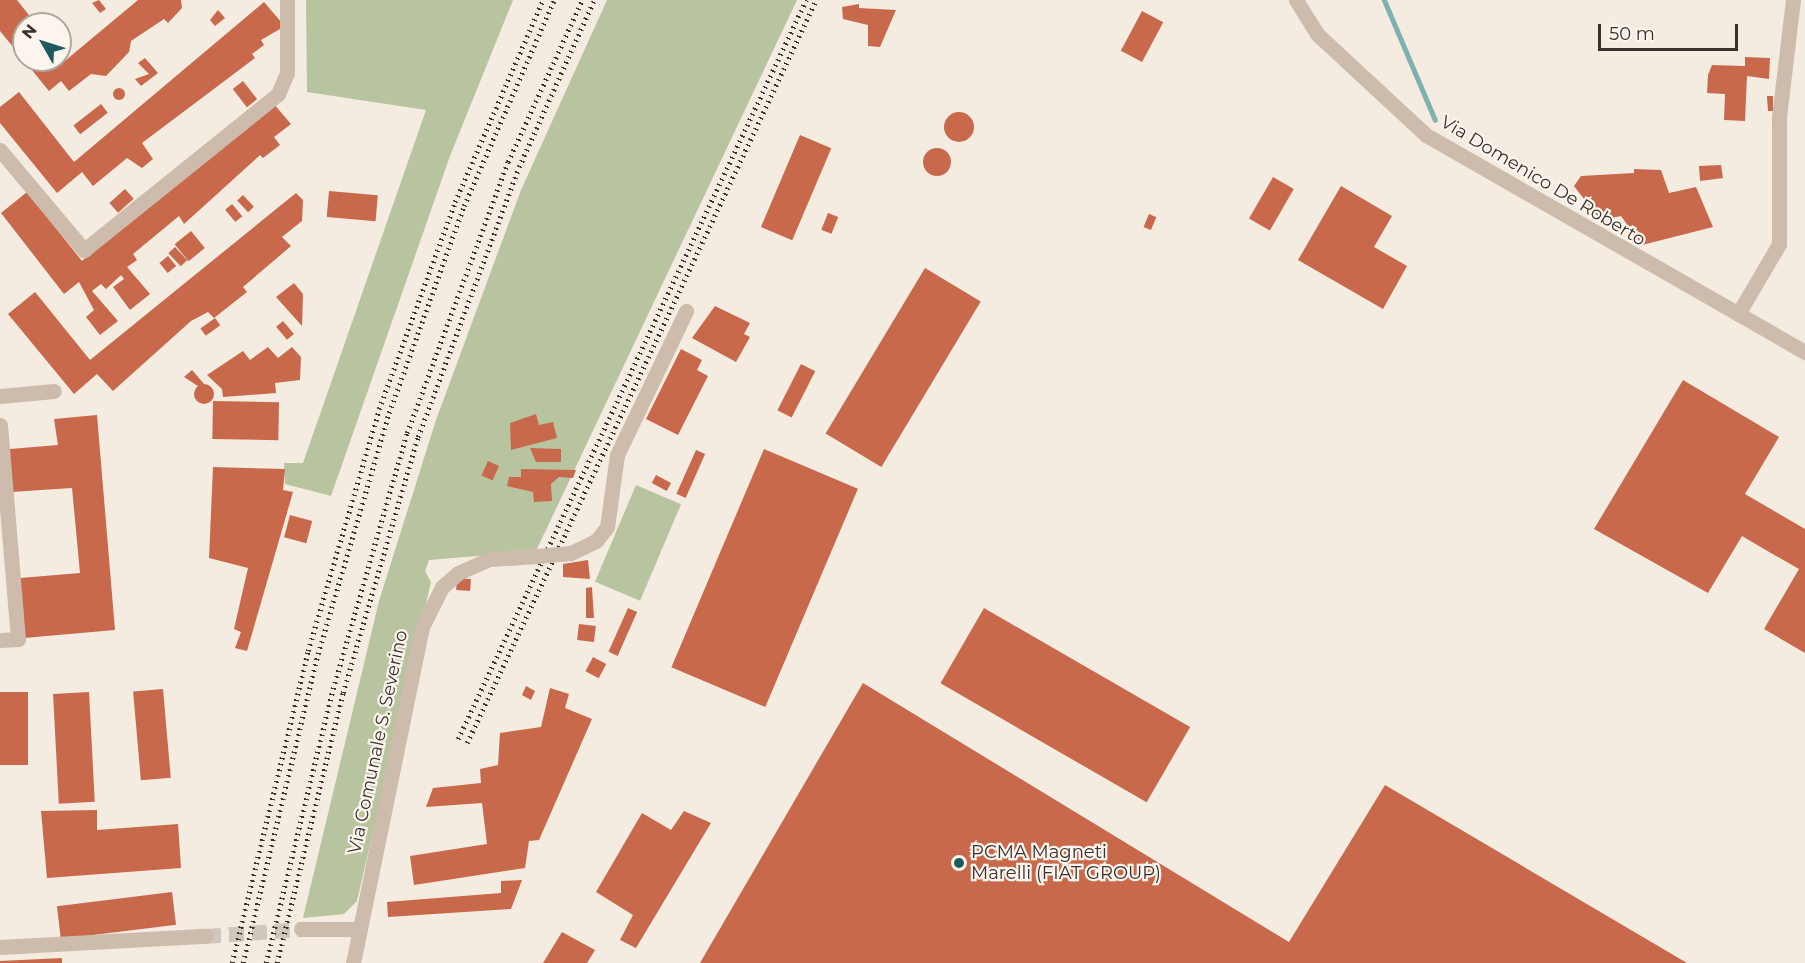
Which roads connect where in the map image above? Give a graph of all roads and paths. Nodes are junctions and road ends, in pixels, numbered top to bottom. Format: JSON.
{"nodes":[{"id":1,"x":287,"y":0,"type":"edge"},
{"id":2,"x":1296,"y":0,"type":"edge"},
{"id":3,"x":1793,"y":0,"type":"edge"},
{"id":4,"x":0,"y":150,"type":"edge"},
{"id":5,"x":686,"y":310,"type":"dead end"},
{"id":6,"x":1738,"y":314,"type":"junction"},
{"id":7,"x":1805,"y":352,"type":"edge"},
{"id":8,"x":54,"y":391,"type":"dead end"},
{"id":9,"x":0,"y":396,"type":"edge"},
{"id":10,"x":0,"y":424,"type":"edge"},
{"id":11,"x":0,"y":640,"type":"edge"},
{"id":12,"x":301,"y":929,"type":"tunnel mouth"},
{"id":13,"x":357,"y":929,"type":"junction"},
{"id":14,"x":206,"y":936,"type":"tunnel mouth"},
{"id":15,"x":0,"y":947,"type":"edge"},
{"id":16,"x":352,"y":963,"type":"edge"}],
"edges":[{"from":1,"to":4,"type":"street"},
{"from":2,"to":6,"type":"street","name":"Via Domenico De Roberto"},
{"from":3,"to":6,"type":"street"},
{"from":5,"to":13,"type":"street","name":"Via Comunale S. Severino","bridge":true},
{"from":6,"to":7,"type":"street","name":"Via Domenico De Roberto"},
{"from":8,"to":9,"type":"street"},
{"from":10,"to":11,"type":"street"},
{"from":12,"to":13,"type":"street"},
{"from":13,"to":16,"type":"street","name":"Via Comunale S. Severino"},
{"from":14,"to":15,"type":"street"}]}
